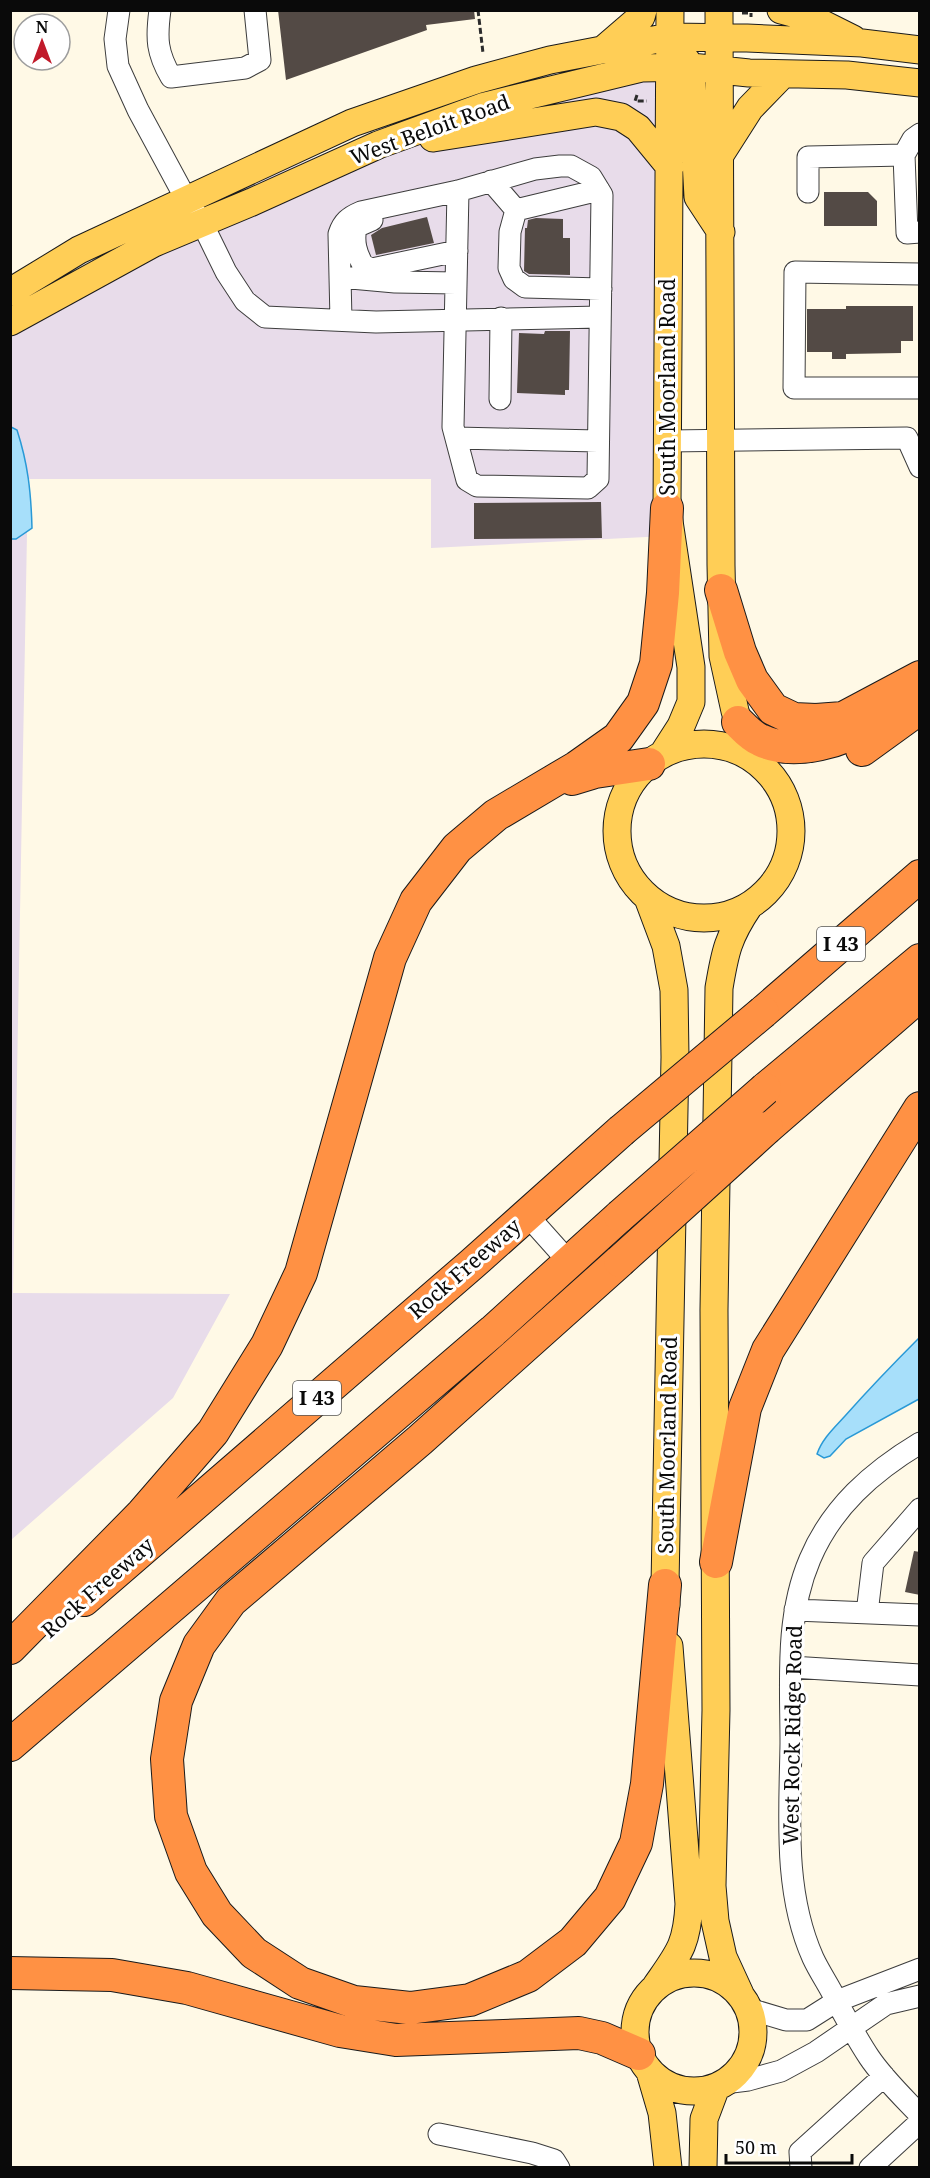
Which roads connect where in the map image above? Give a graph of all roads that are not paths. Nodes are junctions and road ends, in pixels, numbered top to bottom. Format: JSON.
{"nodes":[{"id":1,"x":119,"y":10,"type":"edge"},
{"id":2,"x":160,"y":10,"type":"edge"},
{"id":3,"x":255,"y":10,"type":"edge"},
{"id":4,"x":643,"y":10,"type":"edge"},
{"id":5,"x":670,"y":10,"type":"edge"},
{"id":6,"x":781,"y":10,"type":"edge"},
{"id":7,"x":730,"y":12,"type":"edge"},
{"id":8,"x":669,"y":37,"type":"junction"},
{"id":9,"x":719,"y":37,"type":"junction"},
{"id":10,"x":862,"y":43,"type":"junction"},
{"id":11,"x":605,"y":48,"type":"junction"},
{"id":12,"x":920,"y":50,"type":"edge"},
{"id":13,"x":681,"y":67,"type":"junction"},
{"id":14,"x":719,"y":69,"type":"junction"},
{"id":15,"x":783,"y":74,"type":"junction"},
{"id":16,"x":920,"y":83,"type":"edge"},
{"id":17,"x":920,"y":134,"type":"edge"},
{"id":18,"x":378,"y":145,"type":"junction"},
{"id":19,"x":720,"y":155,"type":"junction"},
{"id":20,"x":904,"y":155,"type":"junction"},
{"id":21,"x":670,"y":167,"type":"junction"},
{"id":22,"x":491,"y":181,"type":"junction"},
{"id":23,"x":599,"y":190,"type":"junction"},
{"id":24,"x":454,"y":192,"type":"junction"},
{"id":25,"x":808,"y":192,"type":"dead end"},
{"id":26,"x":186,"y":199,"type":"junction"},
{"id":27,"x":516,"y":210,"type":"junction"},
{"id":28,"x":202,"y":223,"type":"junction"},
{"id":29,"x":721,"y":232,"type":"junction"},
{"id":30,"x":920,"y":232,"type":"edge"},
{"id":31,"x":457,"y":251,"type":"junction"},
{"id":32,"x":920,"y":274,"type":"edge"},
{"id":33,"x":340,"y":277,"type":"junction"},
{"id":34,"x":456,"y":284,"type":"junction"},
{"id":35,"x":601,"y":289,"type":"junction"},
{"id":36,"x":10,"y":292,"type":"edge"},
{"id":37,"x":600,"y":317,"type":"junction"},
{"id":38,"x":501,"y":318,"type":"junction"},
{"id":39,"x":456,"y":319,"type":"junction"},
{"id":40,"x":341,"y":320,"type":"junction"},
{"id":41,"x":10,"y":322,"type":"edge"},
{"id":42,"x":920,"y":388,"type":"edge"},
{"id":43,"x":500,"y":399,"type":"dead end"},
{"id":44,"x":456,"y":438,"type":"junction"},
{"id":45,"x":722,"y":440,"type":"junction"},
{"id":46,"x":598,"y":441,"type":"junction"},
{"id":47,"x":668,"y":441,"type":"junction"},
{"id":48,"x":920,"y":467,"type":"edge"},
{"id":49,"x":668,"y":508,"type":"junction"},
{"id":50,"x":721,"y":590,"type":"junction"},
{"id":51,"x":920,"y":677,"type":"edge"},
{"id":52,"x":920,"y":694,"type":"edge"},
{"id":53,"x":920,"y":708,"type":"edge"},
{"id":54,"x":738,"y":722,"type":"junction"},
{"id":55,"x":753,"y":758,"type":"junction"},
{"id":56,"x":656,"y":759,"type":"junction"},
{"id":57,"x":534,"y":791,"type":"junction"},
{"id":58,"x":920,"y":876,"type":"edge"},
{"id":59,"x":648,"y":898,"type":"junction"},
{"id":60,"x":749,"y":906,"type":"junction"},
{"id":61,"x":920,"y":960,"type":"edge"},
{"id":62,"x":920,"y":995,"type":"edge"},
{"id":63,"x":920,"y":1108,"type":"edge"},
{"id":64,"x":526,"y":1215,"type":"junction"},
{"id":65,"x":569,"y":1262,"type":"junction"},
{"id":66,"x":920,"y":1443,"type":"edge"},
{"id":67,"x":920,"y":1509,"type":"edge"},
{"id":68,"x":716,"y":1562,"type":"junction"},
{"id":69,"x":664,"y":1585,"type":"junction"},
{"id":70,"x":795,"y":1610,"type":"junction"},
{"id":71,"x":867,"y":1613,"type":"junction"},
{"id":72,"x":920,"y":1615,"type":"edge"},
{"id":73,"x":10,"y":1648,"type":"edge"},
{"id":74,"x":10,"y":1663,"type":"edge"},
{"id":75,"x":791,"y":1667,"type":"junction"},
{"id":76,"x":920,"y":1675,"type":"edge"},
{"id":77,"x":10,"y":1745,"type":"edge"},
{"id":78,"x":920,"y":1969,"type":"edge"},
{"id":79,"x":10,"y":1973,"type":"edge"},
{"id":80,"x":656,"y":1986,"type":"junction"},
{"id":81,"x":920,"y":1996,"type":"edge"},
{"id":82,"x":744,"y":2001,"type":"junction"},
{"id":83,"x":837,"y":2001,"type":"junction"},
{"id":84,"x":852,"y":2028,"type":"junction"},
{"id":85,"x":644,"y":2063,"type":"junction"},
{"id":86,"x":884,"y":2076,"type":"junction"},
{"id":87,"x":720,"y":2085,"type":"junction"},
{"id":88,"x":920,"y":2115,"type":"edge"},
{"id":89,"x":920,"y":2122,"type":"edge"},
{"id":90,"x":439,"y":2134,"type":"dead end"},
{"id":91,"x":902,"y":2138,"type":"junction"},
{"id":92,"x":559,"y":2168,"type":"edge"},
{"id":93,"x":668,"y":2168,"type":"edge"},
{"id":94,"x":703,"y":2168,"type":"edge"},
{"id":95,"x":801,"y":2168,"type":"edge"},
{"id":96,"x":858,"y":2168,"type":"edge"},
{"id":97,"x":870,"y":2168,"type":"edge"}],
"edges":[{"from":1,"to":26,"type":"street"},
{"from":2,"to":3,"type":"street"},
{"from":4,"to":11,"type":"main road"},
{"from":5,"to":8,"type":"main road","name":"South Moorland Road"},
{"from":6,"to":10,"type":"main road"},
{"from":7,"to":9,"type":"main road"},
{"from":8,"to":9,"type":"main road","name":"West Beloit Road"},
{"from":8,"to":11,"type":"main road","name":"West Beloit Road"},
{"from":8,"to":13,"type":"main road","name":"South Moorland Road"},
{"from":9,"to":10,"type":"main road","name":"West Beloit Road"},
{"from":9,"to":14,"type":"main road"},
{"from":10,"to":12,"type":"main road","name":"West Beloit Road"},
{"from":11,"to":26,"type":"main road","name":"West Beloit Road"},
{"from":13,"to":14,"type":"main road","name":"West Beloit Road"},
{"from":13,"to":18,"type":"main road","name":"West Beloit Road"},
{"from":13,"to":21,"type":"main road","name":"South Moorland Road"},
{"from":13,"to":29,"type":"main road"},
{"from":14,"to":15,"type":"main road","name":"West Beloit Road"},
{"from":14,"to":19,"type":"main road"},
{"from":15,"to":16,"type":"main road","name":"West Beloit Road"},
{"from":15,"to":19,"type":"main road"},
{"from":17,"to":20,"type":"street"},
{"from":18,"to":21,"type":"main road"},
{"from":18,"to":28,"type":"main road","name":"West Beloit Road"},
{"from":19,"to":29,"type":"main road"},
{"from":20,"to":25,"type":"street"},
{"from":20,"to":30,"type":"street"},
{"from":21,"to":47,"type":"main road","name":"South Moorland Road"},
{"from":22,"to":23,"type":"street"},
{"from":22,"to":24,"type":"street"},
{"from":22,"to":27,"type":"street"},
{"from":23,"to":27,"type":"street"},
{"from":23,"to":35,"type":"street"},
{"from":24,"to":31,"type":"street"},
{"from":24,"to":31,"type":"street"},
{"from":24,"to":33,"type":"street"},
{"from":26,"to":28,"type":"street"},
{"from":26,"to":36,"type":"main road","name":"West Beloit Road"},
{"from":27,"to":35,"type":"street"},
{"from":28,"to":40,"type":"street"},
{"from":28,"to":41,"type":"main road","name":"West Beloit Road"},
{"from":29,"to":45,"type":"main road"},
{"from":31,"to":34,"type":"street"},
{"from":32,"to":42,"type":"street"},
{"from":33,"to":34,"type":"street"},
{"from":33,"to":40,"type":"street"},
{"from":34,"to":39,"type":"street"},
{"from":35,"to":37,"type":"street"},
{"from":37,"to":38,"type":"street"},
{"from":37,"to":46,"type":"street"},
{"from":38,"to":39,"type":"street"},
{"from":38,"to":43,"type":"street"},
{"from":39,"to":40,"type":"street"},
{"from":39,"to":44,"type":"street"},
{"from":44,"to":46,"type":"street"},
{"from":44,"to":46,"type":"street"},
{"from":45,"to":47,"type":"street"},
{"from":45,"to":48,"type":"street"},
{"from":45,"to":50,"type":"main road"},
{"from":47,"to":49,"type":"main road","name":"South Moorland Road"},
{"from":49,"to":56,"type":"main road","name":"South Moorland Road"},
{"from":49,"to":57,"type":"highway"},
{"from":50,"to":51,"type":"highway"},
{"from":50,"to":54,"type":"main road"},
{"from":52,"to":54,"type":"highway"},
{"from":53,"to":55,"type":"highway"},
{"from":54,"to":55,"type":"main road"},
{"from":55,"to":56,"type":"main road"},
{"from":55,"to":60,"type":"main road"},
{"from":56,"to":57,"type":"highway"},
{"from":56,"to":59,"type":"main road"},
{"from":57,"to":73,"type":"highway"},
{"from":58,"to":64,"type":"highway","name":"Rock Freeway","number":"I 43","bridge":true},
{"from":59,"to":60,"type":"main road"},
{"from":59,"to":69,"type":"main road","name":"South Moorland Road"},
{"from":60,"to":68,"type":"main road"},
{"from":61,"to":65,"type":"highway","bridge":true},
{"from":62,"to":69,"type":"highway","bridge":true},
{"from":63,"to":68,"type":"highway"},
{"from":64,"to":65,"type":"street"},
{"from":64,"to":74,"type":"highway","name":"Rock Freeway","number":"I 43"},
{"from":65,"to":77,"type":"highway"},
{"from":66,"to":70,"type":"street","name":"West Rock Ridge Road"},
{"from":67,"to":71,"type":"street"},
{"from":68,"to":82,"type":"main road"},
{"from":69,"to":80,"type":"main road","name":"South Moorland Road"},
{"from":70,"to":71,"type":"street"},
{"from":70,"to":75,"type":"street","name":"West Rock Ridge Road"},
{"from":71,"to":72,"type":"street"},
{"from":75,"to":76,"type":"street"},
{"from":75,"to":83,"type":"street","name":"West Rock Ridge Road"},
{"from":78,"to":83,"type":"street"},
{"from":79,"to":85,"type":"highway"},
{"from":80,"to":82,"type":"main road"},
{"from":80,"to":85,"type":"main road"},
{"from":81,"to":84,"type":"street"},
{"from":82,"to":83,"type":"street"},
{"from":82,"to":87,"type":"main road"},
{"from":83,"to":84,"type":"street","name":"West Rock Ridge Road"},
{"from":84,"to":86,"type":"street","name":"West Rock Ridge Road"},
{"from":84,"to":87,"type":"street"},
{"from":85,"to":87,"type":"main road"},
{"from":85,"to":93,"type":"main road"},
{"from":86,"to":88,"type":"street","name":"West Rock Ridge Road"},
{"from":86,"to":95,"type":"street"},
{"from":87,"to":94,"type":"main road"},
{"from":89,"to":91,"type":"street"},
{"from":90,"to":92,"type":"street"},
{"from":91,"to":96,"type":"street"},
{"from":91,"to":97,"type":"street"}]}
